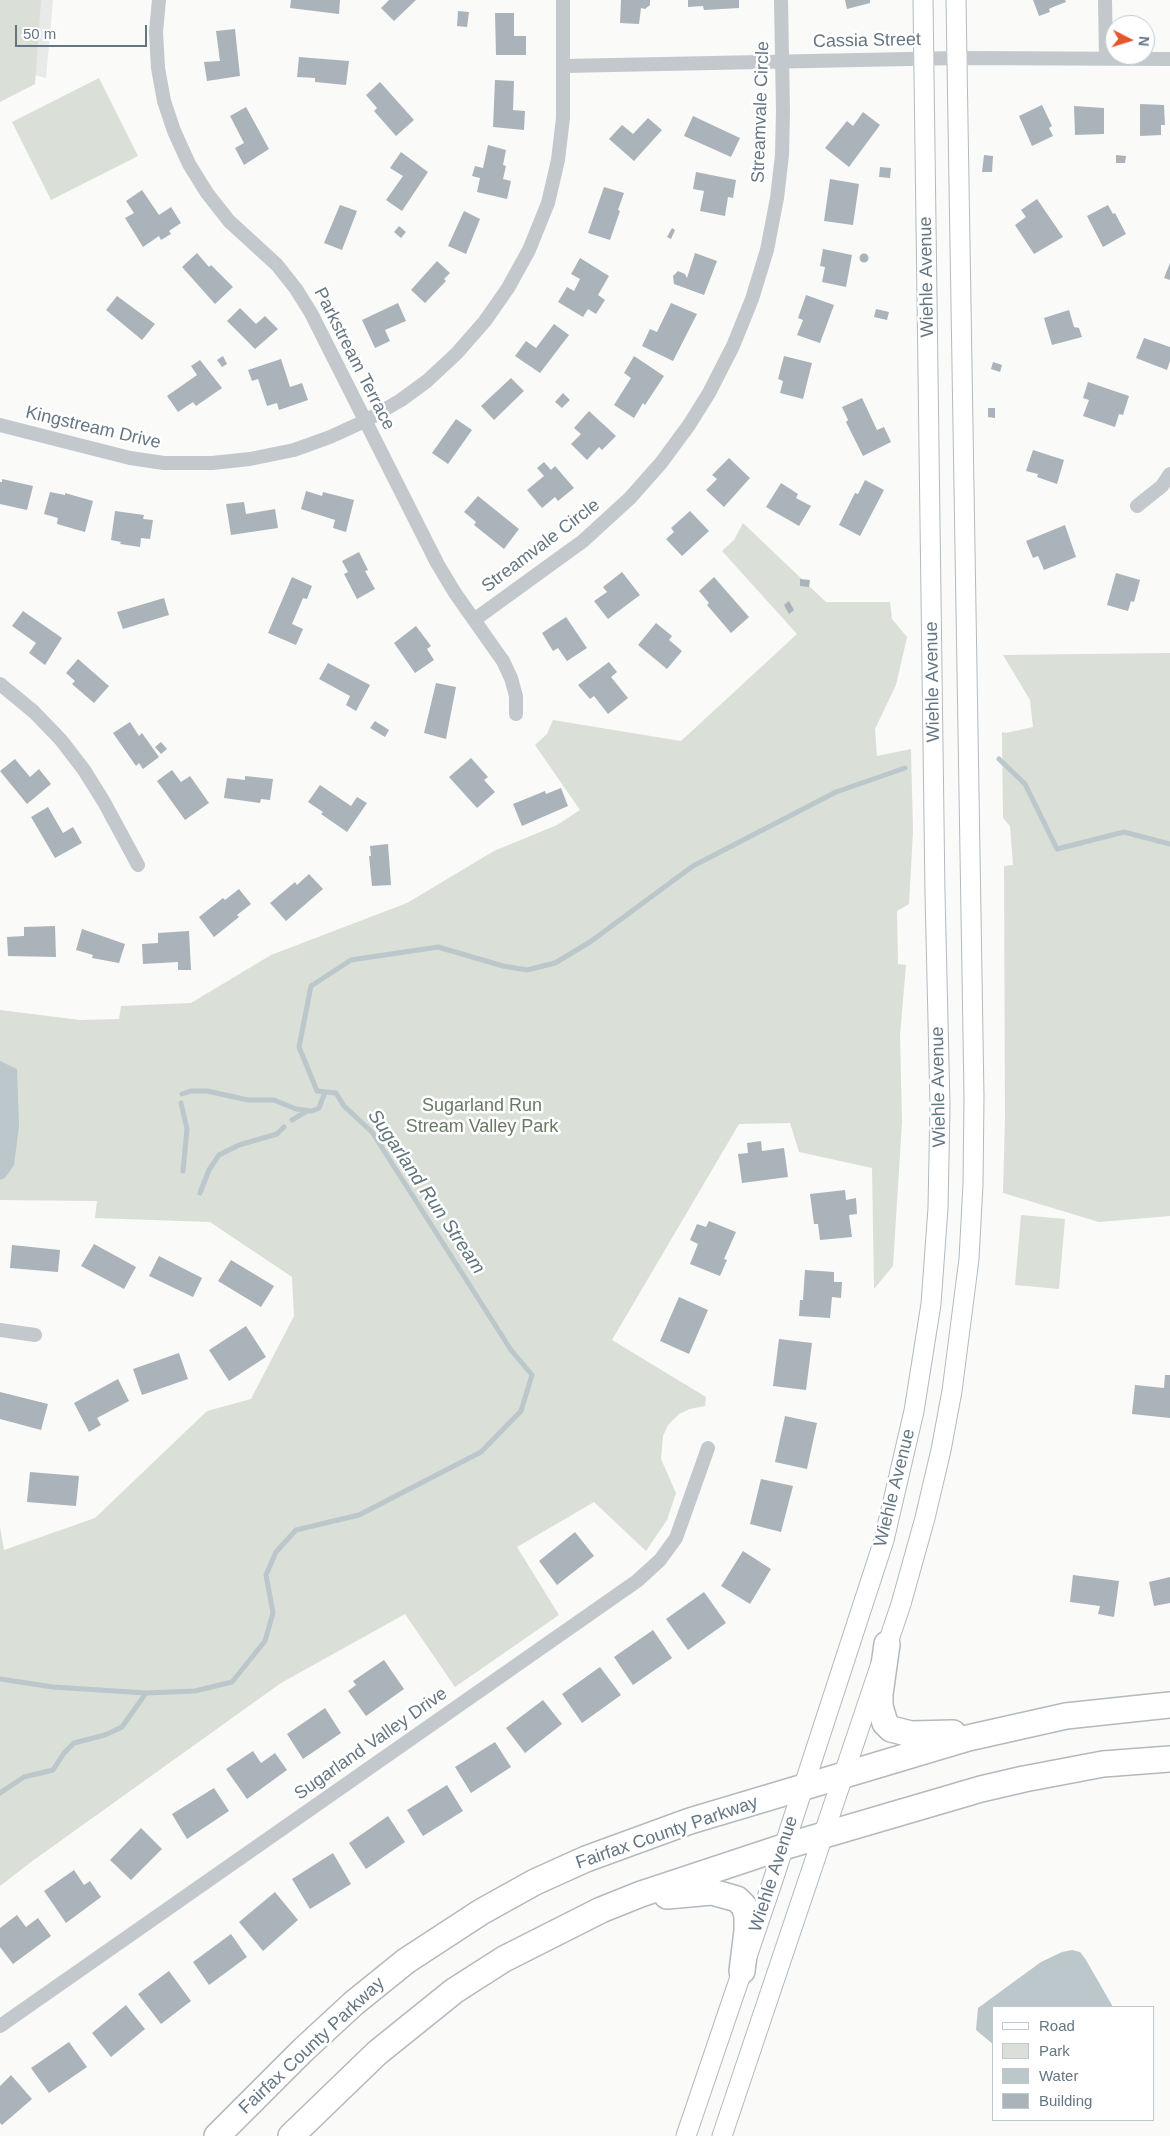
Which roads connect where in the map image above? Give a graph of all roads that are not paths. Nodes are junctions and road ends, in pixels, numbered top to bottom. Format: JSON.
{"nodes":[{"id":1,"x":159,"y":0,"type":"edge"},
{"id":2,"x":563,"y":0,"type":"edge"},
{"id":3,"x":781,"y":0,"type":"edge"},
{"id":4,"x":923,"y":0,"type":"edge"},
{"id":5,"x":956,"y":0,"type":"edge"},
{"id":6,"x":1105,"y":0,"type":"edge"},
{"id":7,"x":1105,"y":15,"type":"edge"},
{"id":8,"x":958,"y":58,"type":"junction"},
{"id":9,"x":924,"y":59,"type":"junction"},
{"id":10,"x":1105,"y":59,"type":"edge"},
{"id":11,"x":1155,"y":59,"type":"edge"},
{"id":12,"x":1170,"y":59,"type":"edge"},
{"id":13,"x":782,"y":62,"type":"junction"},
{"id":14,"x":564,"y":66,"type":"junction"},
{"id":15,"x":365,"y":421,"type":"junction"},
{"id":16,"x":0,"y":426,"type":"edge"},
{"id":17,"x":1170,"y":474,"type":"edge"},
{"id":18,"x":1136,"y":506,"type":"dead end"},
{"id":19,"x":474,"y":620,"type":"junction"},
{"id":20,"x":0,"y":684,"type":"edge"},
{"id":21,"x":516,"y":714,"type":"dead end"},
{"id":22,"x":138,"y":865,"type":"dead end"},
{"id":23,"x":0,"y":1330,"type":"edge"},
{"id":24,"x":35,"y":1335,"type":"dead end"},
{"id":25,"x":708,"y":1448,"type":"dead end"},
{"id":26,"x":887,"y":1644,"type":"junction"},
{"id":27,"x":1170,"y":1705,"type":"edge"},
{"id":28,"x":995,"y":1731,"type":"junction"},
{"id":29,"x":1170,"y":1759,"type":"edge"},
{"id":30,"x":842,"y":1777,"type":"junction"},
{"id":31,"x":803,"y":1788,"type":"junction"},
{"id":32,"x":822,"y":1837,"type":"junction"},
{"id":33,"x":783,"y":1847,"type":"junction"},
{"id":34,"x":601,"y":1910,"type":"junction"},
{"id":35,"x":742,"y":1971,"type":"junction"},
{"id":36,"x":0,"y":2026,"type":"edge"},
{"id":37,"x":217,"y":2136,"type":"edge"},
{"id":38,"x":292,"y":2136,"type":"edge"},
{"id":39,"x":686,"y":2136,"type":"edge"},
{"id":40,"x":722,"y":2136,"type":"edge"}],
"edges":[{"from":1,"to":15,"type":"street","name":"Parkstream Terrace"},
{"from":2,"to":14,"type":"street","name":"Kingstream Drive"},
{"from":3,"to":13,"type":"street","name":"Streamvale Circle"},
{"from":4,"to":9,"type":"main road","name":"Wiehle Avenue"},
{"from":5,"to":8,"type":"main road","name":"Wiehle Avenue"},
{"from":6,"to":7,"type":"street"},
{"from":8,"to":9,"type":"street","name":"Cassia Street"},
{"from":8,"to":10,"type":"street","name":"Cassia Street"},
{"from":8,"to":26,"type":"main road","name":"Wiehle Avenue"},
{"from":9,"to":13,"type":"street","name":"Cassia Street"},
{"from":9,"to":31,"type":"main road","name":"Wiehle Avenue"},
{"from":11,"to":12,"type":"street","name":"Cassia Street"},
{"from":13,"to":14,"type":"street","name":"Cassia Street"},
{"from":13,"to":19,"type":"street","name":"Streamvale Circle"},
{"from":14,"to":15,"type":"street","name":"Kingstream Drive"},
{"from":15,"to":16,"type":"street","name":"Kingstream Drive"},
{"from":15,"to":19,"type":"street","name":"Parkstream Terrace"},
{"from":17,"to":18,"type":"street"},
{"from":19,"to":21,"type":"street","name":"Parkstream Terrace"},
{"from":20,"to":22,"type":"street"},
{"from":23,"to":24,"type":"street"},
{"from":25,"to":36,"type":"street","name":"Sugarland Valley Drive"},
{"from":26,"to":28,"type":"highway"},
{"from":26,"to":30,"type":"main road","name":"Wiehle Avenue"},
{"from":27,"to":28,"type":"highway","name":"Fairfax County Parkway"},
{"from":28,"to":30,"type":"highway","name":"Fairfax County Parkway"},
{"from":29,"to":32,"type":"highway"},
{"from":30,"to":31,"type":"highway","name":"Fairfax County Parkway"},
{"from":30,"to":32,"type":"main road","name":"Wiehle Avenue"},
{"from":31,"to":33,"type":"main road","name":"Wiehle Avenue"},
{"from":31,"to":37,"type":"highway","name":"Fairfax County Parkway"},
{"from":32,"to":33,"type":"highway"},
{"from":32,"to":40,"type":"main road","name":"Wiehle Avenue"},
{"from":33,"to":34,"type":"highway"},
{"from":33,"to":35,"type":"main road","name":"Wiehle Avenue"},
{"from":34,"to":35,"type":"highway"},
{"from":34,"to":38,"type":"highway"},
{"from":35,"to":39,"type":"main road","name":"Wiehle Avenue"}]}
